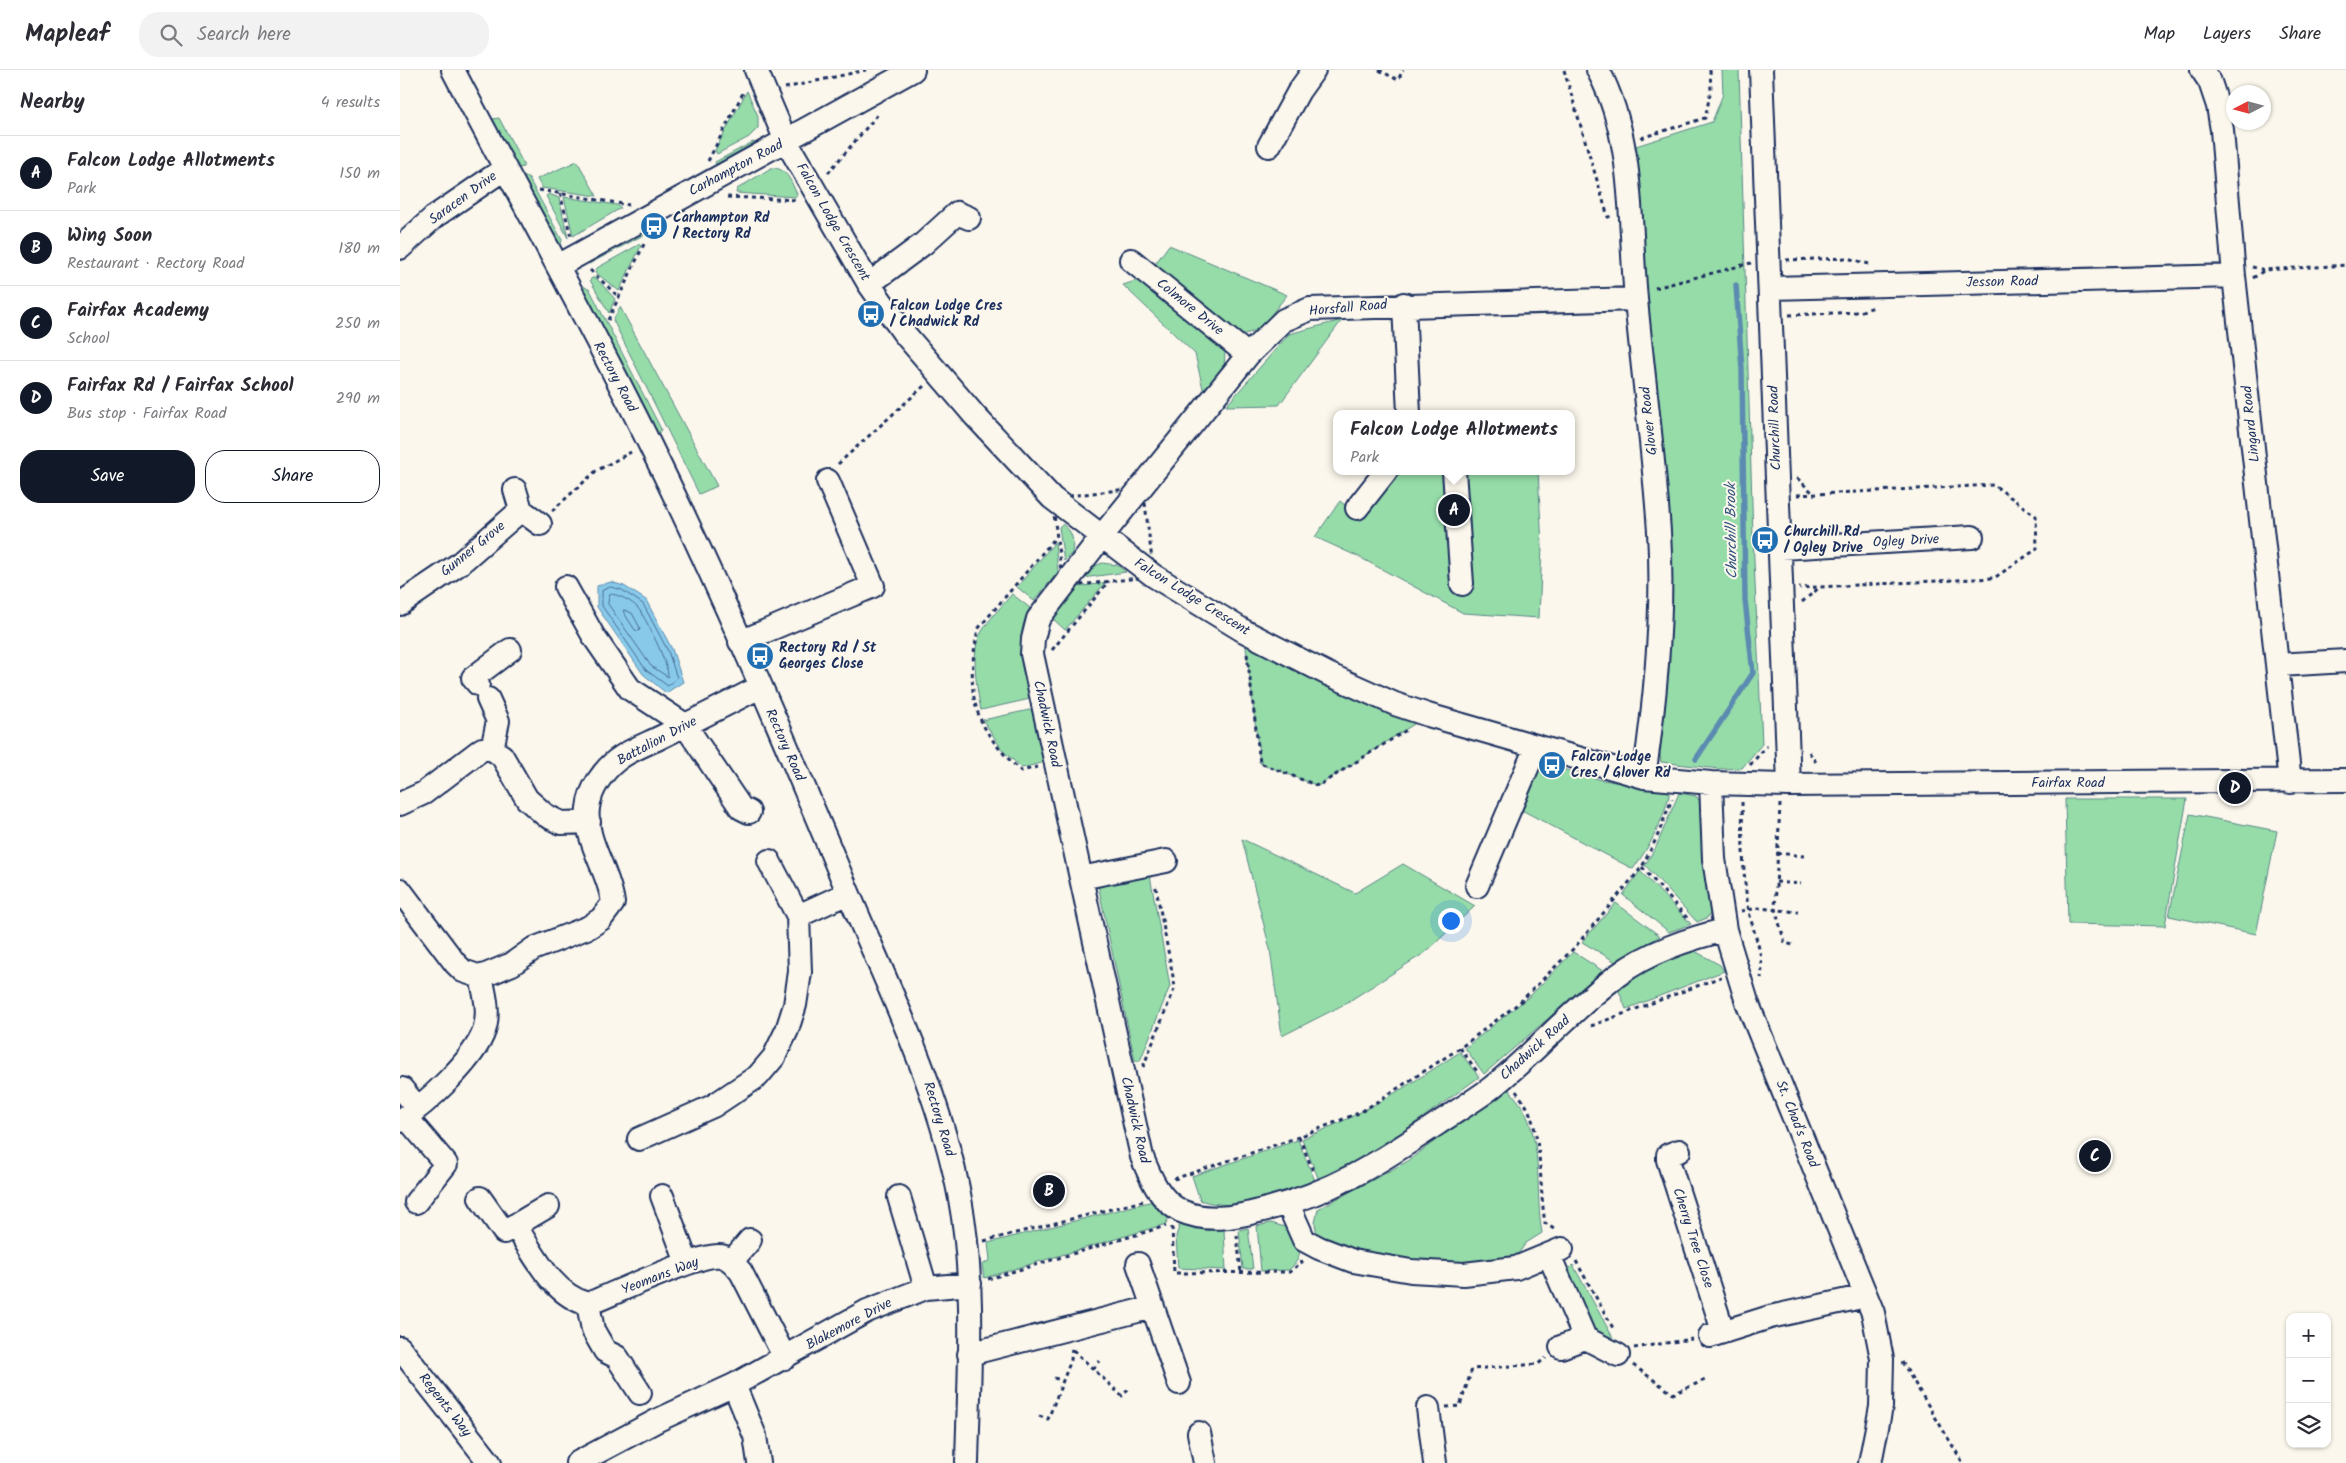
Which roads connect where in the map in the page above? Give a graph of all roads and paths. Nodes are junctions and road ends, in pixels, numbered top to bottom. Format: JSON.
{"nodes":[{"id":1,"x":453,"y":70,"type":"edge"},
{"id":2,"x":866,"y":70,"type":"edge"},
{"id":3,"x":913,"y":70,"type":"edge"},
{"id":4,"x":1314,"y":70,"type":"edge"},
{"id":5,"x":1379,"y":70,"type":"edge"},
{"id":6,"x":1403,"y":70,"type":"edge"},
{"id":7,"x":1564,"y":70,"type":"edge"},
{"id":8,"x":1598,"y":70,"type":"edge"},
{"id":9,"x":1711,"y":70,"type":"edge"},
{"id":10,"x":1761,"y":70,"type":"edge"},
{"id":11,"x":2202,"y":70,"type":"edge"},
{"id":12,"x":751,"y":78,"type":"edge"},
{"id":13,"x":780,"y":89,"type":"dead end"},
{"id":14,"x":786,"y":141,"type":"junction"},
{"id":15,"x":1624,"y":144,"type":"junction"},
{"id":16,"x":1269,"y":146,"type":"dead end"},
{"id":17,"x":706,"y":163,"type":"dead end"},
{"id":18,"x":504,"y":169,"type":"junction"},
{"id":19,"x":540,"y":190,"type":"dead end"},
{"id":20,"x":560,"y":193,"type":"junction"},
{"id":21,"x":632,"y":205,"type":"dead end"},
{"id":22,"x":1630,"y":212,"type":"junction"},
{"id":23,"x":969,"y":218,"type":"dead end"},
{"id":24,"x":646,"y":239,"type":"dead end"},
{"id":25,"x":572,"y":240,"type":"dead end"},
{"id":26,"x":400,"y":248,"type":"edge"},
{"id":27,"x":1131,"y":260,"type":"dead end"},
{"id":28,"x":1768,"y":260,"type":"junction"},
{"id":29,"x":2346,"y":265,"type":"edge"},
{"id":30,"x":558,"y":266,"type":"junction"},
{"id":31,"x":589,"y":269,"type":"dead end"},
{"id":32,"x":2234,"y":270,"type":"junction"},
{"id":33,"x":869,"y":284,"type":"junction"},
{"id":34,"x":1770,"y":288,"type":"junction"},
{"id":35,"x":619,"y":297,"type":"junction"},
{"id":36,"x":1636,"y":299,"type":"junction"},
{"id":37,"x":1404,"y":304,"type":"junction"},
{"id":38,"x":608,"y":320,"type":"dead end"},
{"id":39,"x":1248,"y":355,"type":"junction"},
{"id":40,"x":938,"y":374,"type":"junction"},
{"id":41,"x":1409,"y":410,"type":"edge"},
{"id":42,"x":649,"y":442,"type":"junction"},
{"id":43,"x":1383,"y":475,"type":"edge"},
{"id":44,"x":1454,"y":475,"type":"edge"},
{"id":45,"x":1794,"y":476,"type":"dead end"},
{"id":46,"x":828,"y":481,"type":"joint"},
{"id":47,"x":1815,"y":494,"type":"dead end"},
{"id":48,"x":1358,"y":508,"type":"dead end"},
{"id":49,"x":540,"y":524,"type":"joint"},
{"id":50,"x":1057,"y":536,"type":"dead end"},
{"id":51,"x":1102,"y":536,"type":"junction"},
{"id":52,"x":1972,"y":537,"type":"dead end"},
{"id":53,"x":1781,"y":548,"type":"junction"},
{"id":54,"x":1110,"y":581,"type":"dead end"},
{"id":55,"x":1462,"y":584,"type":"dead end"},
{"id":56,"x":566,"y":587,"type":"dead end"},
{"id":57,"x":1820,"y":587,"type":"dead end"},
{"id":58,"x":400,"y":604,"type":"edge"},
{"id":59,"x":1800,"y":604,"type":"dead end"},
{"id":60,"x":1244,"y":631,"type":"junction"},
{"id":61,"x":740,"y":642,"type":"junction"},
{"id":62,"x":510,"y":650,"type":"dead end"},
{"id":63,"x":2346,"y":661,"type":"edge"},
{"id":64,"x":2278,"y":665,"type":"junction"},
{"id":65,"x":1036,"y":670,"type":"junction"},
{"id":66,"x":760,"y":687,"type":"junction"},
{"id":67,"x":1428,"y":715,"type":"junction"},
{"id":68,"x":685,"y":725,"type":"junction"},
{"id":69,"x":1772,"y":740,"type":"dead end"},
{"id":70,"x":1536,"y":747,"type":"junction"},
{"id":71,"x":492,"y":749,"type":"junction"},
{"id":72,"x":1055,"y":762,"type":"junction"},
{"id":73,"x":1644,"y":777,"type":"junction"},
{"id":74,"x":1677,"y":779,"type":"junction"},
{"id":75,"x":2346,"y":780,"type":"edge"},
{"id":76,"x":1711,"y":782,"type":"junction"},
{"id":77,"x":2290,"y":782,"type":"junction"},
{"id":78,"x":1749,"y":784,"type":"junction"},
{"id":79,"x":1785,"y":792,"type":"junction"},
{"id":80,"x":400,"y":804,"type":"edge"},
{"id":81,"x":750,"y":812,"type":"dead end"},
{"id":82,"x":589,"y":822,"type":"junction"},
{"id":83,"x":1778,"y":853,"type":"junction"},
{"id":84,"x":1804,"y":856,"type":"dead end"},
{"id":85,"x":769,"y":861,"type":"dead end"},
{"id":86,"x":1158,"y":863,"type":"joint"},
{"id":87,"x":1642,"y":867,"type":"junction"},
{"id":88,"x":1081,"y":878,"type":"junction"},
{"id":89,"x":1776,"y":882,"type":"junction"},
{"id":90,"x":1801,"y":884,"type":"dead end"},
{"id":91,"x":1477,"y":886,"type":"dead end"},
{"id":92,"x":400,"y":890,"type":"edge"},
{"id":93,"x":848,"y":893,"type":"junction"},
{"id":94,"x":1775,"y":909,"type":"junction"},
{"id":95,"x":1748,"y":910,"type":"junction"},
{"id":96,"x":1798,"y":912,"type":"dead end"},
{"id":97,"x":798,"y":916,"type":"junction"},
{"id":98,"x":1724,"y":923,"type":"junction"},
{"id":99,"x":1703,"y":935,"type":"junction"},
{"id":100,"x":1794,"y":945,"type":"dead end"},
{"id":101,"x":1738,"y":970,"type":"junction"},
{"id":102,"x":480,"y":977,"type":"junction"},
{"id":103,"x":1760,"y":982,"type":"dead end"},
{"id":104,"x":1563,"y":1024,"type":"junction"},
{"id":105,"x":1460,"y":1048,"type":"junction"},
{"id":106,"x":1497,"y":1082,"type":"junction"},
{"id":107,"x":402,"y":1089,"type":"dead end"},
{"id":108,"x":1130,"y":1100,"type":"junction"},
{"id":109,"x":408,"y":1115,"type":"edge"},
{"id":110,"x":1299,"y":1137,"type":"junction"},
{"id":111,"x":639,"y":1139,"type":"dead end"},
{"id":112,"x":1679,"y":1151,"type":"dead end"},
{"id":113,"x":1322,"y":1192,"type":"junction"},
{"id":114,"x":662,"y":1196,"type":"dead end"},
{"id":115,"x":1162,"y":1196,"type":"junction"},
{"id":116,"x":899,"y":1197,"type":"dead end"},
{"id":117,"x":480,"y":1198,"type":"dead end"},
{"id":118,"x":416,"y":1202,"type":"dead end"},
{"id":119,"x":1288,"y":1204,"type":"junction"},
{"id":120,"x":548,"y":1206,"type":"dead end"},
{"id":121,"x":1235,"y":1217,"type":"junction"},
{"id":122,"x":515,"y":1225,"type":"junction"},
{"id":123,"x":750,"y":1240,"type":"dead end"},
{"id":124,"x":967,"y":1246,"type":"junction"},
{"id":125,"x":1320,"y":1248,"type":"junction"},
{"id":126,"x":1563,"y":1248,"type":"junction"},
{"id":127,"x":732,"y":1261,"type":"junction"},
{"id":128,"x":688,"y":1264,"type":"junction"},
{"id":129,"x":1138,"y":1264,"type":"dead end"},
{"id":130,"x":1240,"y":1273,"type":"junction"},
{"id":131,"x":970,"y":1284,"type":"junction"},
{"id":132,"x":926,"y":1288,"type":"junction"},
{"id":133,"x":1866,"y":1296,"type":"junction"},
{"id":134,"x":588,"y":1304,"type":"junction"},
{"id":135,"x":1146,"y":1309,"type":"junction"},
{"id":136,"x":1716,"y":1334,"type":"junction"},
{"id":137,"x":1586,"y":1338,"type":"junction"},
{"id":138,"x":1619,"y":1346,"type":"junction"},
{"id":139,"x":1561,"y":1347,"type":"joint"},
{"id":140,"x":400,"y":1348,"type":"edge"},
{"id":141,"x":1073,"y":1349,"type":"dead end"},
{"id":142,"x":969,"y":1354,"type":"junction"},
{"id":143,"x":1898,"y":1355,"type":"dead end"},
{"id":144,"x":1072,"y":1357,"type":"dead end"},
{"id":145,"x":785,"y":1358,"type":"junction"},
{"id":146,"x":1100,"y":1361,"type":"dead end"},
{"id":147,"x":1092,"y":1369,"type":"junction"},
{"id":148,"x":1054,"y":1378,"type":"dead end"},
{"id":149,"x":1707,"y":1379,"type":"dead end"},
{"id":150,"x":1064,"y":1381,"type":"junction"},
{"id":151,"x":1179,"y":1383,"type":"dead end"},
{"id":152,"x":734,"y":1385,"type":"junction"},
{"id":153,"x":1130,"y":1388,"type":"dead end"},
{"id":154,"x":640,"y":1393,"type":"dead end"},
{"id":155,"x":1428,"y":1408,"type":"joint"},
{"id":156,"x":1039,"y":1416,"type":"dead end"},
{"id":157,"x":1199,"y":1433,"type":"dead end"},
{"id":158,"x":1201,"y":1462,"type":"edge"},
{"id":159,"x":490,"y":1463,"type":"edge"},
{"id":160,"x":577,"y":1463,"type":"edge"},
{"id":161,"x":759,"y":1463,"type":"edge"},
{"id":162,"x":967,"y":1463,"type":"edge"},
{"id":163,"x":1435,"y":1463,"type":"edge"},
{"id":164,"x":1870,"y":1463,"type":"edge"},
{"id":165,"x":1963,"y":1463,"type":"edge"}],
"edges":[{"from":1,"to":18,"type":"street","name":"Rectory Road"},
{"from":2,"to":13,"type":"path"},
{"from":3,"to":14,"type":"street","name":"Carhampton Road"},
{"from":4,"to":16,"type":"street"},
{"from":5,"to":6,"type":"path"},
{"from":7,"to":22,"type":"path"},
{"from":8,"to":15,"type":"street","name":"Glover Road"},
{"from":9,"to":15,"type":"path"},
{"from":10,"to":28,"type":"street","name":"Churchill Road"},
{"from":11,"to":32,"type":"street","name":"Lingard Road"},
{"from":12,"to":14,"type":"street","name":"Falcon Lodge Crescent"},
{"from":12,"to":17,"type":"path"},
{"from":14,"to":30,"type":"street","name":"Carhampton Road"},
{"from":14,"to":33,"type":"street","name":"Falcon Lodge Crescent"},
{"from":15,"to":22,"type":"street","name":"Glover Road"},
{"from":18,"to":26,"type":"street","name":"Saracen Drive"},
{"from":18,"to":30,"type":"street","name":"Rectory Road"},
{"from":19,"to":20,"type":"path"},
{"from":20,"to":21,"type":"path"},
{"from":20,"to":25,"type":"path"},
{"from":22,"to":36,"type":"street","name":"Glover Road"},
{"from":23,"to":33,"type":"street"},
{"from":24,"to":35,"type":"path"},
{"from":27,"to":39,"type":"street","name":"Colmore Drive"},
{"from":28,"to":34,"type":"street","name":"Churchill Road"},
{"from":28,"to":36,"type":"path"},
{"from":29,"to":32,"type":"path"},
{"from":30,"to":42,"type":"street","name":"Rectory Road"},
{"from":31,"to":35,"type":"path"},
{"from":32,"to":34,"type":"street","name":"Jesson Road"},
{"from":32,"to":64,"type":"street","name":"Lingard Road"},
{"from":33,"to":40,"type":"street","name":"Falcon Lodge Crescent"},
{"from":34,"to":53,"type":"street","name":"Churchill Road"},
{"from":35,"to":38,"type":"path"},
{"from":36,"to":37,"type":"street","name":"Horsfall Road"},
{"from":36,"to":73,"type":"street","name":"Glover Road"},
{"from":37,"to":39,"type":"street","name":"Horsfall Road"},
{"from":37,"to":41,"type":"street"},
{"from":39,"to":51,"type":"street","name":"Horsfall Road"},
{"from":40,"to":46,"type":"path"},
{"from":40,"to":51,"type":"street","name":"Falcon Lodge Crescent"},
{"from":42,"to":49,"type":"path"},
{"from":42,"to":61,"type":"street","name":"Rectory Road"},
{"from":43,"to":48,"type":"street"},
{"from":44,"to":55,"type":"street"},
{"from":45,"to":47,"type":"path"},
{"from":46,"to":61,"type":"street"},
{"from":49,"to":58,"type":"street","name":"Gunner Grove"},
{"from":50,"to":72,"type":"path"},
{"from":51,"to":60,"type":"street","name":"Falcon Lodge Crescent"},
{"from":51,"to":65,"type":"street","name":"Chadwick Road"},
{"from":52,"to":53,"type":"street","name":"Ogley Drive"},
{"from":53,"to":79,"type":"street","name":"Churchill Road"},
{"from":54,"to":65,"type":"path"},
{"from":56,"to":68,"type":"street"},
{"from":57,"to":59,"type":"path"},
{"from":60,"to":67,"type":"street","name":"Falcon Lodge Crescent"},
{"from":60,"to":67,"type":"path"},
{"from":61,"to":66,"type":"street","name":"Rectory Road"},
{"from":62,"to":71,"type":"street"},
{"from":63,"to":64,"type":"street"},
{"from":64,"to":77,"type":"street","name":"Lingard Road"},
{"from":65,"to":72,"type":"street","name":"Chadwick Road"},
{"from":66,"to":68,"type":"street","name":"Battalion Drive"},
{"from":66,"to":93,"type":"street","name":"Rectory Road"},
{"from":67,"to":70,"type":"street","name":"Falcon Lodge Crescent"},
{"from":68,"to":81,"type":"street"},
{"from":68,"to":82,"type":"street","name":"Battalion Drive"},
{"from":69,"to":78,"type":"path"},
{"from":70,"to":73,"type":"street","name":"Falcon Lodge Crescent"},
{"from":70,"to":91,"type":"street"},
{"from":71,"to":80,"type":"street"},
{"from":71,"to":82,"type":"street"},
{"from":72,"to":88,"type":"street","name":"Chadwick Road"},
{"from":73,"to":74,"type":"street","name":"Falcon Lodge Crescent"},
{"from":74,"to":76,"type":"street","name":"Falcon Lodge Crescent"},
{"from":74,"to":87,"type":"path"},
{"from":75,"to":77,"type":"street","name":"Fairfax Road"},
{"from":76,"to":78,"type":"street","name":"Falcon Lodge Crescent"},
{"from":76,"to":98,"type":"street","name":"St. Chad's Road"},
{"from":77,"to":79,"type":"street","name":"Fairfax Road"},
{"from":78,"to":79,"type":"street","name":"Falcon Lodge Crescent"},
{"from":78,"to":95,"type":"path"},
{"from":79,"to":83,"type":"path"},
{"from":82,"to":102,"type":"street","name":"Battalion Drive"},
{"from":83,"to":84,"type":"path"},
{"from":83,"to":89,"type":"path"},
{"from":85,"to":97,"type":"street"},
{"from":86,"to":88,"type":"street"},
{"from":86,"to":108,"type":"path"},
{"from":87,"to":99,"type":"path"},
{"from":87,"to":105,"type":"path"},
{"from":88,"to":108,"type":"street","name":"Chadwick Road"},
{"from":89,"to":90,"type":"path"},
{"from":89,"to":94,"type":"path"},
{"from":92,"to":102,"type":"street"},
{"from":93,"to":97,"type":"street"},
{"from":93,"to":124,"type":"street","name":"Rectory Road"},
{"from":94,"to":95,"type":"path"},
{"from":94,"to":96,"type":"path"},
{"from":94,"to":100,"type":"path"},
{"from":95,"to":98,"type":"path"},
{"from":95,"to":103,"type":"path"},
{"from":97,"to":111,"type":"street"},
{"from":98,"to":99,"type":"street","name":"Chadwick Road"},
{"from":98,"to":101,"type":"street","name":"St. Chad's Road"},
{"from":99,"to":104,"type":"street","name":"Chadwick Road"},
{"from":101,"to":104,"type":"path"},
{"from":101,"to":133,"type":"street","name":"St. Chad's Road"},
{"from":102,"to":109,"type":"street"},
{"from":104,"to":106,"type":"street","name":"Chadwick Road"},
{"from":105,"to":106,"type":"path"},
{"from":105,"to":110,"type":"path"},
{"from":106,"to":113,"type":"street","name":"Chadwick Road"},
{"from":106,"to":126,"type":"path"},
{"from":107,"to":109,"type":"street"},
{"from":108,"to":115,"type":"street","name":"Chadwick Road"},
{"from":109,"to":118,"type":"street"},
{"from":110,"to":113,"type":"path"},
{"from":110,"to":115,"type":"path"},
{"from":112,"to":136,"type":"street","name":"Cherry Tree Close"},
{"from":113,"to":119,"type":"street","name":"Chadwick Road"},
{"from":114,"to":128,"type":"street"},
{"from":115,"to":121,"type":"street","name":"Chadwick Road"},
{"from":115,"to":124,"type":"path"},
{"from":116,"to":132,"type":"street"},
{"from":117,"to":122,"type":"street"},
{"from":119,"to":121,"type":"street","name":"Chadwick Road"},
{"from":119,"to":125,"type":"street"},
{"from":120,"to":122,"type":"street"},
{"from":121,"to":130,"type":"path"},
{"from":122,"to":134,"type":"street"},
{"from":123,"to":127,"type":"street"},
{"from":124,"to":131,"type":"street","name":"Rectory Road"},
{"from":125,"to":126,"type":"street"},
{"from":125,"to":130,"type":"path"},
{"from":126,"to":137,"type":"street"},
{"from":126,"to":138,"type":"path"},
{"from":127,"to":128,"type":"street","name":"Yeomans Way"},
{"from":127,"to":145,"type":"street"},
{"from":128,"to":134,"type":"street","name":"Yeomans Way"},
{"from":129,"to":135,"type":"street"},
{"from":130,"to":131,"type":"path"},
{"from":131,"to":132,"type":"street","name":"Blakemore Drive"},
{"from":131,"to":142,"type":"street","name":"Rectory Road"},
{"from":132,"to":145,"type":"street","name":"Blakemore Drive"},
{"from":133,"to":136,"type":"street"},
{"from":133,"to":164,"type":"street","name":"St. Chad's Road"},
{"from":134,"to":154,"type":"street"},
{"from":135,"to":142,"type":"street"},
{"from":135,"to":151,"type":"street"},
{"from":136,"to":138,"type":"path"},
{"from":137,"to":138,"type":"street"},
{"from":137,"to":139,"type":"street"},
{"from":138,"to":149,"type":"path"},
{"from":139,"to":155,"type":"path"},
{"from":140,"to":159,"type":"street","name":"Regents Way"},
{"from":141,"to":147,"type":"path"},
{"from":142,"to":162,"type":"street","name":"Rectory Road"},
{"from":143,"to":165,"type":"path"},
{"from":144,"to":150,"type":"path"},
{"from":145,"to":152,"type":"street","name":"Blakemore Drive"},
{"from":146,"to":147,"type":"path"},
{"from":147,"to":153,"type":"path"},
{"from":148,"to":150,"type":"path"},
{"from":150,"to":156,"type":"path"},
{"from":152,"to":160,"type":"street","name":"Blakemore Drive"},
{"from":152,"to":161,"type":"street"},
{"from":155,"to":163,"type":"street"},
{"from":157,"to":158,"type":"street"}]}
